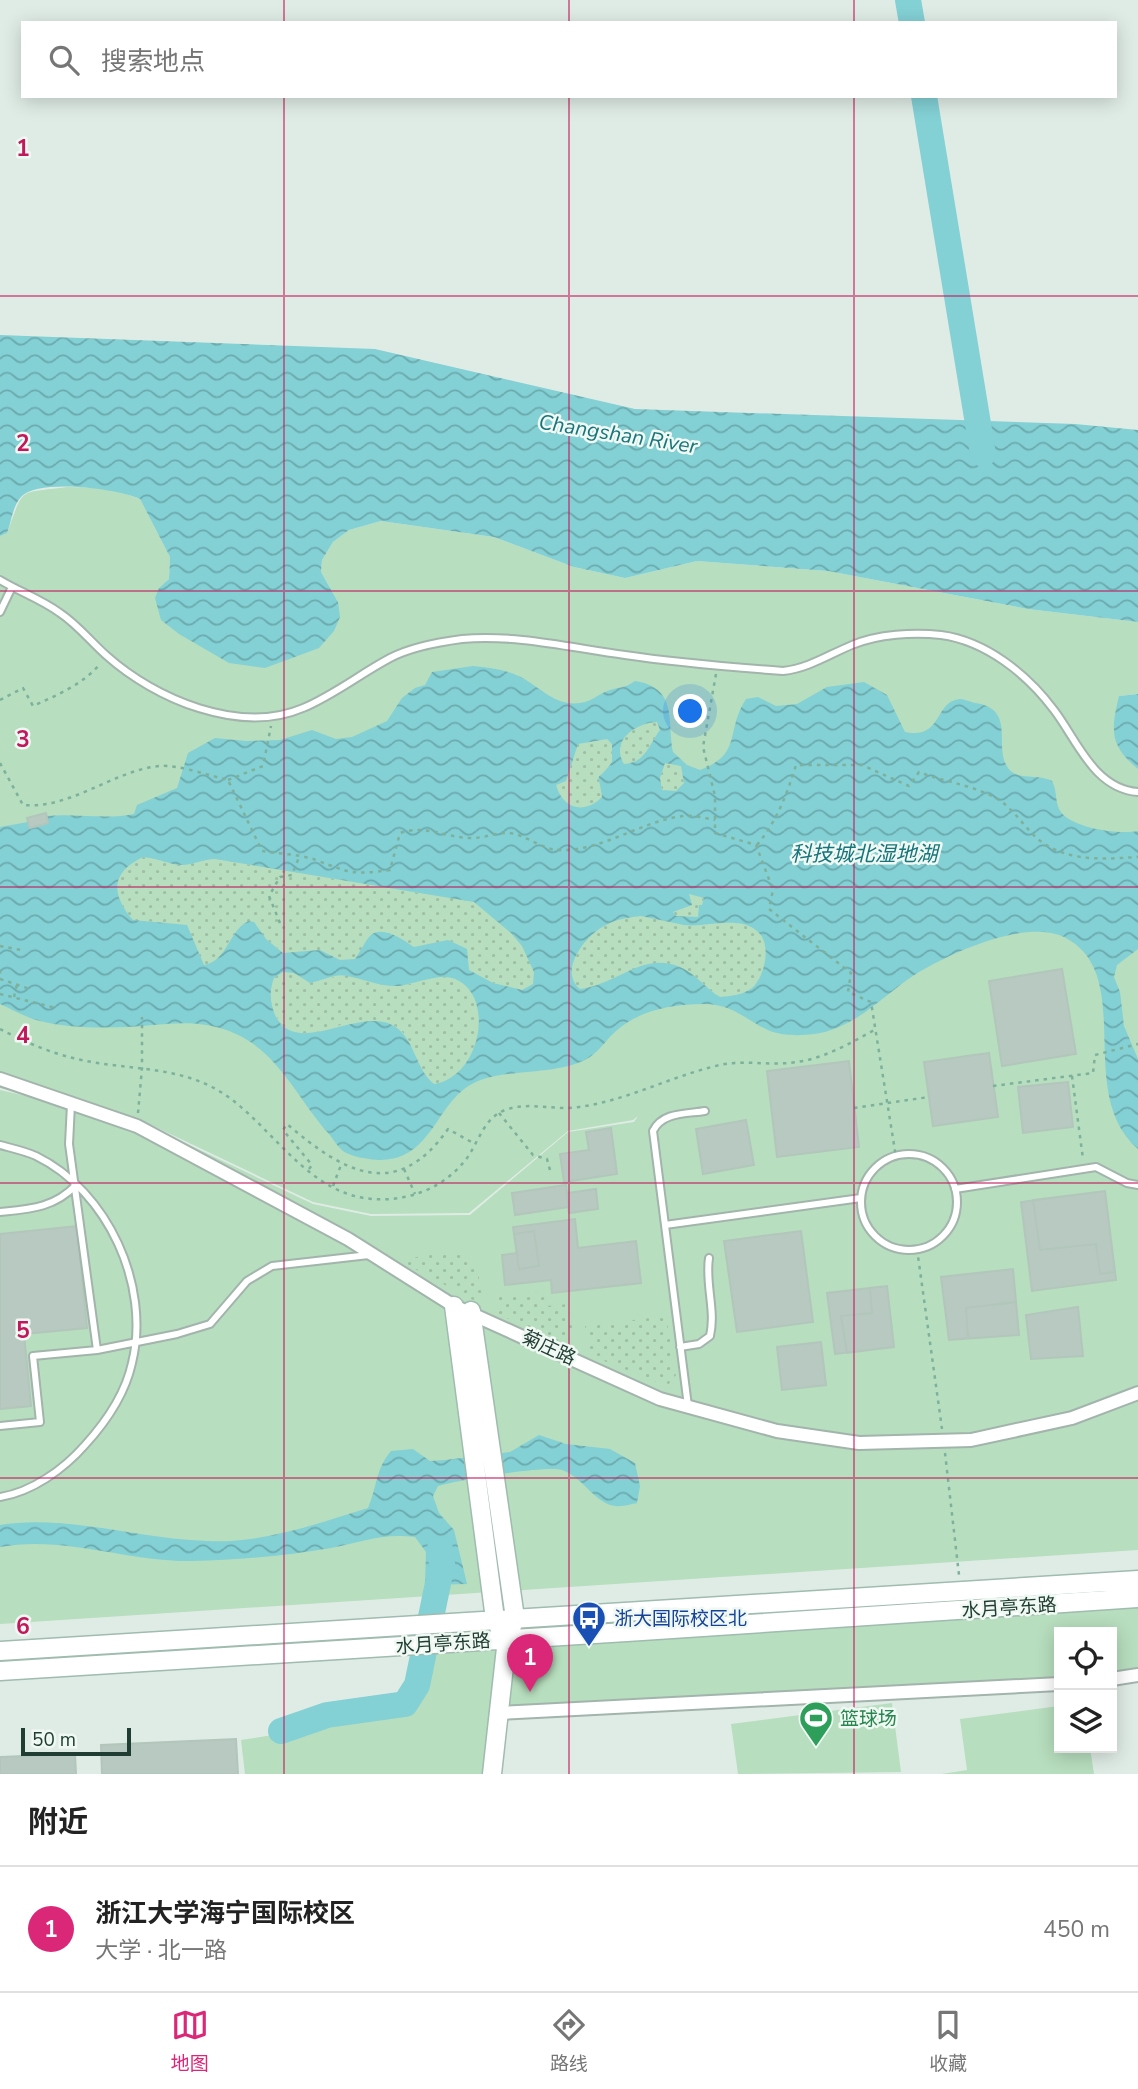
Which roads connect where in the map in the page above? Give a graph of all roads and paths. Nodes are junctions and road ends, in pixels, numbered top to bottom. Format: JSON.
{"nodes":[{"id":1,"x":0,"y":580,"type":"edge"},
{"id":2,"x":12,"y":587,"type":"junction"},
{"id":3,"x":0,"y":612,"type":"edge"},
{"id":4,"x":106,"y":656,"type":"junction"},
{"id":5,"x":716,"y":666,"type":"junction"},
{"id":6,"x":0,"y":700,"type":"edge"},
{"id":7,"x":274,"y":716,"type":"junction"},
{"id":8,"x":0,"y":763,"type":"edge"},
{"id":9,"x":229,"y":780,"type":"junction"},
{"id":10,"x":1138,"y":792,"type":"edge"},
{"id":11,"x":715,"y":820,"type":"junction"},
{"id":12,"x":757,"y":845,"type":"junction"},
{"id":13,"x":299,"y":857,"type":"junction"},
{"id":14,"x":1138,"y":857,"type":"edge"},
{"id":15,"x":280,"y":923,"type":"dead end"},
{"id":16,"x":0,"y":946,"type":"edge"},
{"id":17,"x":21,"y":950,"type":"dead end"},
{"id":18,"x":0,"y":970,"type":"edge"},
{"id":19,"x":0,"y":979,"type":"edge"},
{"id":20,"x":17,"y":984,"type":"junction"},
{"id":21,"x":30,"y":989,"type":"dead end"},
{"id":22,"x":0,"y":994,"type":"edge"},
{"id":23,"x":14,"y":997,"type":"junction"},
{"id":24,"x":56,"y":1007,"type":"dead end"},
{"id":25,"x":142,"y":1017,"type":"dead end"},
{"id":26,"x":0,"y":1029,"type":"edge"},
{"id":27,"x":876,"y":1029,"type":"junction"},
{"id":28,"x":1138,"y":1044,"type":"edge"},
{"id":29,"x":142,"y":1068,"type":"junction"},
{"id":30,"x":1072,"y":1076,"type":"junction"},
{"id":31,"x":0,"y":1079,"type":"edge"},
{"id":32,"x":993,"y":1086,"type":"dead end"},
{"id":33,"x":929,"y":1097,"type":"dead end"},
{"id":34,"x":71,"y":1102,"type":"junction"},
{"id":35,"x":888,"y":1103,"type":"junction"},
{"id":36,"x":854,"y":1108,"type":"dead end"},
{"id":37,"x":705,"y":1111,"type":"dead end"},
{"id":38,"x":499,"y":1112,"type":"junction"},
{"id":39,"x":136,"y":1126,"type":"junction"},
{"id":40,"x":475,"y":1143,"type":"junction"},
{"id":41,"x":0,"y":1145,"type":"edge"},
{"id":42,"x":896,"y":1157,"type":"junction"},
{"id":43,"x":341,"y":1165,"type":"junction"},
{"id":44,"x":1084,"y":1168,"type":"junction"},
{"id":45,"x":309,"y":1169,"type":"junction"},
{"id":46,"x":404,"y":1169,"type":"junction"},
{"id":47,"x":551,"y":1174,"type":"dead end"},
{"id":48,"x":76,"y":1185,"type":"junction"},
{"id":49,"x":1138,"y":1185,"type":"edge"},
{"id":50,"x":333,"y":1186,"type":"junction"},
{"id":51,"x":955,"y":1189,"type":"junction"},
{"id":52,"x":415,"y":1194,"type":"junction"},
{"id":53,"x":861,"y":1198,"type":"junction"},
{"id":54,"x":0,"y":1212,"type":"edge"},
{"id":55,"x":665,"y":1225,"type":"junction"},
{"id":56,"x":917,"y":1249,"type":"junction"},
{"id":57,"x":374,"y":1255,"type":"junction"},
{"id":58,"x":709,"y":1258,"type":"dead end"},
{"id":59,"x":463,"y":1309,"type":"junction"},
{"id":60,"x":134,"y":1342,"type":"junction"},
{"id":61,"x":680,"y":1347,"type":"junction"},
{"id":62,"x":97,"y":1350,"type":"junction"},
{"id":63,"x":1138,"y":1393,"type":"edge"},
{"id":64,"x":688,"y":1406,"type":"junction"},
{"id":65,"x":476,"y":1410,"type":"junction"},
{"id":66,"x":0,"y":1426,"type":"edge"},
{"id":67,"x":944,"y":1441,"type":"junction"},
{"id":68,"x":0,"y":1497,"type":"edge"},
{"id":69,"x":1138,"y":1580,"type":"edge"},
{"id":70,"x":961,"y":1591,"type":"junction"},
{"id":71,"x":1138,"y":1598,"type":"edge"},
{"id":72,"x":515,"y":1618,"type":"junction"},
{"id":73,"x":487,"y":1620,"type":"junction"},
{"id":74,"x":506,"y":1639,"type":"junction"},
{"id":75,"x":0,"y":1651,"type":"edge"},
{"id":76,"x":0,"y":1671,"type":"edge"},
{"id":77,"x":1138,"y":1675,"type":"edge"},
{"id":78,"x":1117,"y":1678,"type":"edge"},
{"id":79,"x":1054,"y":1684,"type":"edge"},
{"id":80,"x":499,"y":1713,"type":"junction"},
{"id":81,"x":492,"y":1774,"type":"edge"}],
"edges":[{"from":1,"to":2,"type":"lane"},
{"from":2,"to":3,"type":"lane"},
{"from":2,"to":4,"type":"lane"},
{"from":4,"to":6,"type":"path"},
{"from":4,"to":7,"type":"lane"},
{"from":5,"to":7,"type":"lane"},
{"from":5,"to":10,"type":"lane"},
{"from":5,"to":11,"type":"path"},
{"from":7,"to":9,"type":"path"},
{"from":8,"to":9,"type":"path"},
{"from":9,"to":13,"type":"path"},
{"from":11,"to":12,"type":"path"},
{"from":11,"to":13,"type":"path"},
{"from":12,"to":14,"type":"path"},
{"from":12,"to":27,"type":"path"},
{"from":13,"to":15,"type":"path"},
{"from":16,"to":17,"type":"path"},
{"from":18,"to":19,"type":"path"},
{"from":19,"to":20,"type":"path"},
{"from":20,"to":21,"type":"path"},
{"from":20,"to":23,"type":"path"},
{"from":22,"to":23,"type":"path"},
{"from":23,"to":24,"type":"path"},
{"from":25,"to":29,"type":"path"},
{"from":26,"to":29,"type":"path"},
{"from":27,"to":35,"type":"path"},
{"from":27,"to":38,"type":"path"},
{"from":28,"to":30,"type":"path"},
{"from":29,"to":39,"type":"path"},
{"from":29,"to":45,"type":"path"},
{"from":30,"to":32,"type":"path"},
{"from":30,"to":44,"type":"path"},
{"from":31,"to":34,"type":"street","name":"菊庄路"},
{"from":33,"to":35,"type":"path"},
{"from":34,"to":39,"type":"street","name":"菊庄路"},
{"from":34,"to":48,"type":"lane"},
{"from":35,"to":36,"type":"path"},
{"from":35,"to":42,"type":"path"},
{"from":37,"to":55,"type":"lane"},
{"from":38,"to":40,"type":"path"},
{"from":38,"to":47,"type":"path"},
{"from":39,"to":57,"type":"street","name":"菊庄路"},
{"from":40,"to":46,"type":"path"},
{"from":40,"to":52,"type":"path"},
{"from":41,"to":48,"type":"lane"},
{"from":42,"to":51,"type":"lane"},
{"from":42,"to":53,"type":"lane"},
{"from":43,"to":45,"type":"path"},
{"from":43,"to":46,"type":"path"},
{"from":43,"to":50,"type":"path"},
{"from":44,"to":49,"type":"lane"},
{"from":44,"to":51,"type":"lane"},
{"from":45,"to":50,"type":"path"},
{"from":46,"to":52,"type":"path"},
{"from":48,"to":54,"type":"lane"},
{"from":48,"to":60,"type":"lane"},
{"from":48,"to":62,"type":"lane"},
{"from":50,"to":52,"type":"path"},
{"from":51,"to":56,"type":"lane"},
{"from":53,"to":55,"type":"lane"},
{"from":53,"to":56,"type":"lane"},
{"from":55,"to":61,"type":"lane"},
{"from":56,"to":67,"type":"path"},
{"from":57,"to":59,"type":"street","name":"菊庄路"},
{"from":57,"to":60,"type":"lane"},
{"from":58,"to":61,"type":"lane"},
{"from":59,"to":64,"type":"street","name":"菊庄路"},
{"from":59,"to":65,"type":"main road"},
{"from":60,"to":62,"type":"lane"},
{"from":60,"to":68,"type":"lane"},
{"from":61,"to":64,"type":"lane"},
{"from":62,"to":66,"type":"lane"},
{"from":63,"to":67,"type":"street","name":"菊庄路"},
{"from":64,"to":67,"type":"street","name":"菊庄路"},
{"from":65,"to":72,"type":"main road"},
{"from":65,"to":73,"type":"main road"},
{"from":67,"to":70,"type":"path"},
{"from":69,"to":70,"type":"main road","name":"水月亭东路"},
{"from":70,"to":72,"type":"main road","name":"水月亭东路"},
{"from":71,"to":74,"type":"main road","name":"水月亭东路"},
{"from":72,"to":73,"type":"main road","name":"水月亭东路"},
{"from":72,"to":74,"type":"main road"},
{"from":73,"to":74,"type":"main road"},
{"from":73,"to":75,"type":"main road","name":"水月亭东路"},
{"from":74,"to":76,"type":"main road","name":"水月亭东路"},
{"from":74,"to":80,"type":"main road"},
{"from":77,"to":78,"type":"street"},
{"from":79,"to":80,"type":"street"},
{"from":80,"to":81,"type":"main road"}]}
